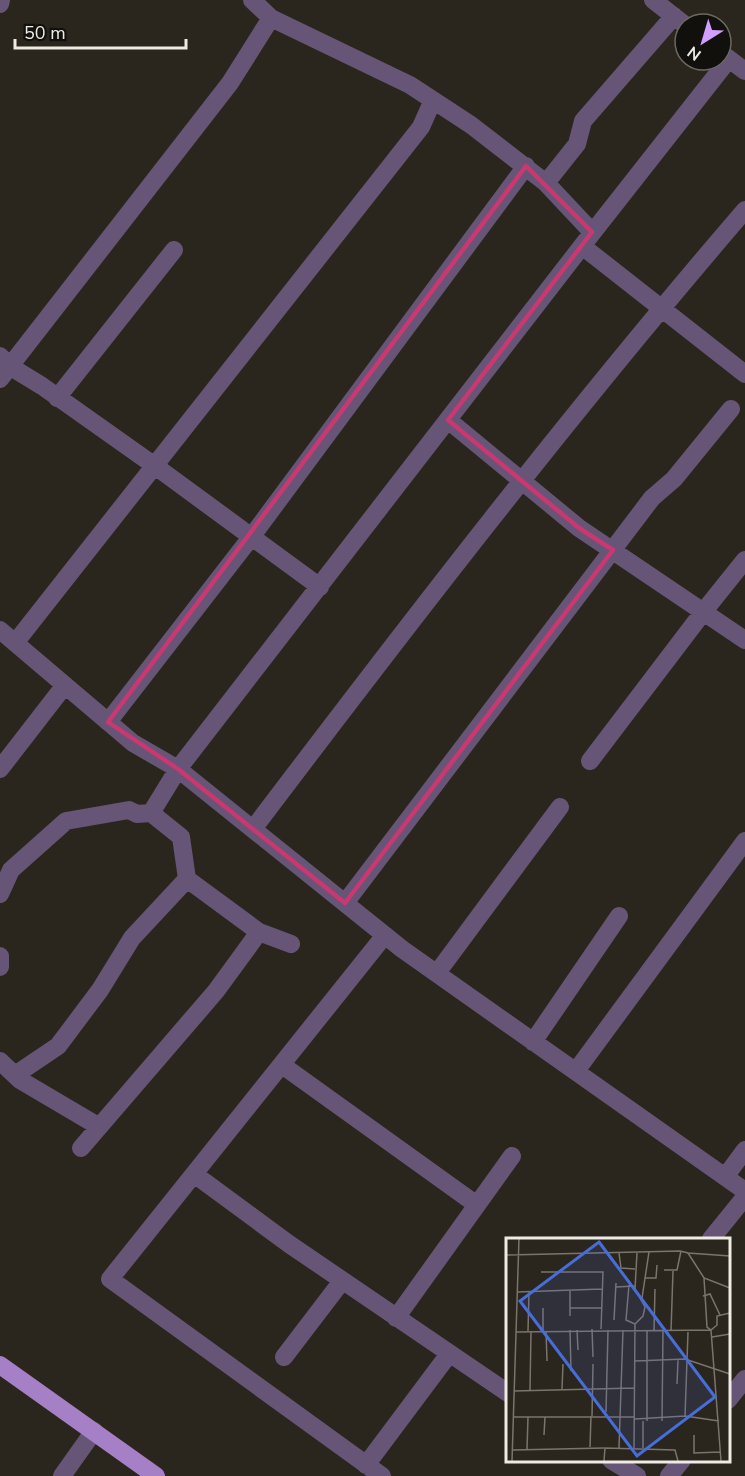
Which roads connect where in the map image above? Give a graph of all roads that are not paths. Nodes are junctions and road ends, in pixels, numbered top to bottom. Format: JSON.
{"nodes":[{"id":1,"x":2,"y":0,"type":"edge"},
{"id":2,"x":252,"y":0,"type":"edge"},
{"id":3,"x":653,"y":0,"type":"edge"},
{"id":4,"x":0,"y":4,"type":"edge"},
{"id":5,"x":673,"y":16,"type":"edge"},
{"id":6,"x":271,"y":18,"type":"junction"},
{"id":7,"x":673,"y":28,"type":"edge"},
{"id":8,"x":713,"y":72,"type":"edge"},
{"id":9,"x":433,"y":100,"type":"junction"},
{"id":10,"x":526,"y":166,"type":"junction"},
{"id":11,"x":546,"y":183,"type":"junction"},
{"id":12,"x":745,"y":210,"type":"edge"},
{"id":13,"x":587,"y":239,"type":"junction"},
{"id":14,"x":174,"y":250,"type":"dead end"},
{"id":15,"x":661,"y":308,"type":"junction"},
{"id":16,"x":4,"y":367,"type":"edge"},
{"id":17,"x":745,"y":374,"type":"edge"},
{"id":18,"x":57,"y":398,"type":"junction"},
{"id":19,"x":731,"y":409,"type":"dead end"},
{"id":20,"x":448,"y":420,"type":"junction"},
{"id":21,"x":155,"y":466,"type":"junction"},
{"id":22,"x":522,"y":480,"type":"junction"},
{"id":23,"x":252,"y":536,"type":"junction"},
{"id":24,"x":613,"y":550,"type":"junction"},
{"id":25,"x":745,"y":560,"type":"edge"},
{"id":26,"x":320,"y":587,"type":"junction"},
{"id":27,"x":704,"y":611,"type":"junction"},
{"id":28,"x":0,"y":630,"type":"edge"},
{"id":29,"x":745,"y":640,"type":"edge"},
{"id":30,"x":15,"y":643,"type":"junction"},
{"id":31,"x":65,"y":685,"type":"junction"},
{"id":32,"x":108,"y":722,"type":"junction"},
{"id":33,"x":590,"y":761,"type":"dead end"},
{"id":34,"x":178,"y":769,"type":"junction"},
{"id":35,"x":0,"y":770,"type":"edge"},
{"id":36,"x":560,"y":807,"type":"dead end"},
{"id":37,"x":151,"y":813,"type":"junction"},
{"id":38,"x":253,"y":829,"type":"junction"},
{"id":39,"x":745,"y":841,"type":"edge"},
{"id":40,"x":187,"y":879,"type":"junction"},
{"id":41,"x":0,"y":894,"type":"edge"},
{"id":42,"x":345,"y":903,"type":"junction"},
{"id":43,"x":619,"y":916,"type":"dead end"},
{"id":44,"x":259,"y":932,"type":"junction"},
{"id":45,"x":385,"y":935,"type":"junction"},
{"id":46,"x":291,"y":944,"type":"dead end"},
{"id":47,"x":0,"y":956,"type":"edge"},
{"id":48,"x":0,"y":967,"type":"edge"},
{"id":49,"x":437,"y":973,"type":"junction"},
{"id":50,"x":533,"y":1042,"type":"junction"},
{"id":51,"x":0,"y":1061,"type":"edge"},
{"id":52,"x":282,"y":1065,"type":"junction"},
{"id":53,"x":576,"y":1071,"type":"junction"},
{"id":54,"x":15,"y":1075,"type":"junction"},
{"id":55,"x":98,"y":1126,"type":"junction"},
{"id":56,"x":81,"y":1148,"type":"dead end"},
{"id":57,"x":745,"y":1150,"type":"edge"},
{"id":58,"x":512,"y":1156,"type":"dead end"},
{"id":59,"x":194,"y":1174,"type":"junction"},
{"id":60,"x":725,"y":1177,"type":"junction"},
{"id":61,"x":745,"y":1191,"type":"edge"},
{"id":62,"x":745,"y":1197,"type":"edge"},
{"id":63,"x":477,"y":1205,"type":"junction"},
{"id":64,"x":712,"y":1238,"type":"edge"},
{"id":65,"x":342,"y":1281,"type":"junction"},
{"id":66,"x":396,"y":1318,"type":"junction"},
{"id":67,"x":449,"y":1354,"type":"junction"},
{"id":68,"x":284,"y":1357,"type":"dead end"},
{"id":69,"x":0,"y":1365,"type":"edge"},
{"id":70,"x":745,"y":1379,"type":"edge"},
{"id":71,"x":506,"y":1393,"type":"edge"},
{"id":72,"x":730,"y":1399,"type":"edge"},
{"id":73,"x":94,"y":1431,"type":"junction"},
{"id":74,"x":613,"y":1461,"type":"edge"},
{"id":75,"x":681,"y":1461,"type":"edge"},
{"id":76,"x":366,"y":1465,"type":"junction"},
{"id":77,"x":62,"y":1476,"type":"edge"},
{"id":78,"x":156,"y":1476,"type":"edge"},
{"id":79,"x":382,"y":1476,"type":"edge"},
{"id":80,"x":637,"y":1476,"type":"edge"},
{"id":81,"x":669,"y":1476,"type":"edge"}],
"edges":[{"from":1,"to":4,"type":"street"},
{"from":2,"to":6,"type":"street"},
{"from":3,"to":5,"type":"street"},
{"from":6,"to":9,"type":"street"},
{"from":6,"to":16,"type":"street"},
{"from":7,"to":11,"type":"street"},
{"from":8,"to":13,"type":"street"},
{"from":9,"to":10,"type":"street"},
{"from":9,"to":21,"type":"street"},
{"from":10,"to":11,"type":"street"},
{"from":10,"to":23,"type":"street"},
{"from":11,"to":13,"type":"street"},
{"from":12,"to":15,"type":"street"},
{"from":13,"to":15,"type":"street"},
{"from":13,"to":20,"type":"street"},
{"from":14,"to":18,"type":"street"},
{"from":15,"to":17,"type":"street"},
{"from":15,"to":22,"type":"street"},
{"from":16,"to":18,"type":"street"},
{"from":18,"to":21,"type":"street"},
{"from":19,"to":24,"type":"street"},
{"from":20,"to":22,"type":"street"},
{"from":20,"to":26,"type":"street"},
{"from":21,"to":23,"type":"street"},
{"from":21,"to":30,"type":"street"},
{"from":22,"to":24,"type":"street"},
{"from":22,"to":38,"type":"street"},
{"from":23,"to":26,"type":"street"},
{"from":23,"to":32,"type":"street"},
{"from":24,"to":27,"type":"street"},
{"from":24,"to":42,"type":"street"},
{"from":25,"to":27,"type":"street"},
{"from":26,"to":34,"type":"street"},
{"from":27,"to":29,"type":"street"},
{"from":27,"to":33,"type":"street"},
{"from":28,"to":30,"type":"street"},
{"from":30,"to":31,"type":"street"},
{"from":31,"to":32,"type":"street"},
{"from":31,"to":35,"type":"street"},
{"from":32,"to":34,"type":"street"},
{"from":34,"to":37,"type":"street"},
{"from":34,"to":38,"type":"street"},
{"from":36,"to":49,"type":"street"},
{"from":37,"to":40,"type":"street"},
{"from":37,"to":41,"type":"street"},
{"from":38,"to":42,"type":"street"},
{"from":39,"to":53,"type":"street"},
{"from":40,"to":44,"type":"street"},
{"from":40,"to":54,"type":"street"},
{"from":42,"to":45,"type":"street"},
{"from":43,"to":50,"type":"street"},
{"from":44,"to":46,"type":"street"},
{"from":44,"to":55,"type":"street"},
{"from":45,"to":49,"type":"street"},
{"from":45,"to":52,"type":"street"},
{"from":47,"to":48,"type":"street"},
{"from":49,"to":50,"type":"street"},
{"from":50,"to":53,"type":"street"},
{"from":51,"to":54,"type":"street"},
{"from":52,"to":59,"type":"street"},
{"from":52,"to":63,"type":"street"},
{"from":53,"to":60,"type":"street"},
{"from":54,"to":55,"type":"street"},
{"from":55,"to":56,"type":"street"},
{"from":57,"to":60,"type":"street"},
{"from":58,"to":63,"type":"street"},
{"from":59,"to":65,"type":"street"},
{"from":59,"to":76,"type":"street"},
{"from":60,"to":61,"type":"street"},
{"from":62,"to":64,"type":"street"},
{"from":63,"to":66,"type":"street"},
{"from":65,"to":66,"type":"street"},
{"from":65,"to":68,"type":"street"},
{"from":66,"to":67,"type":"street"},
{"from":67,"to":71,"type":"street"},
{"from":67,"to":76,"type":"street"},
{"from":69,"to":73,"type":"main road"},
{"from":70,"to":72,"type":"street"},
{"from":73,"to":77,"type":"street"},
{"from":73,"to":78,"type":"main road"},
{"from":74,"to":80,"type":"street"},
{"from":75,"to":81,"type":"street"},
{"from":76,"to":79,"type":"street"}]}
